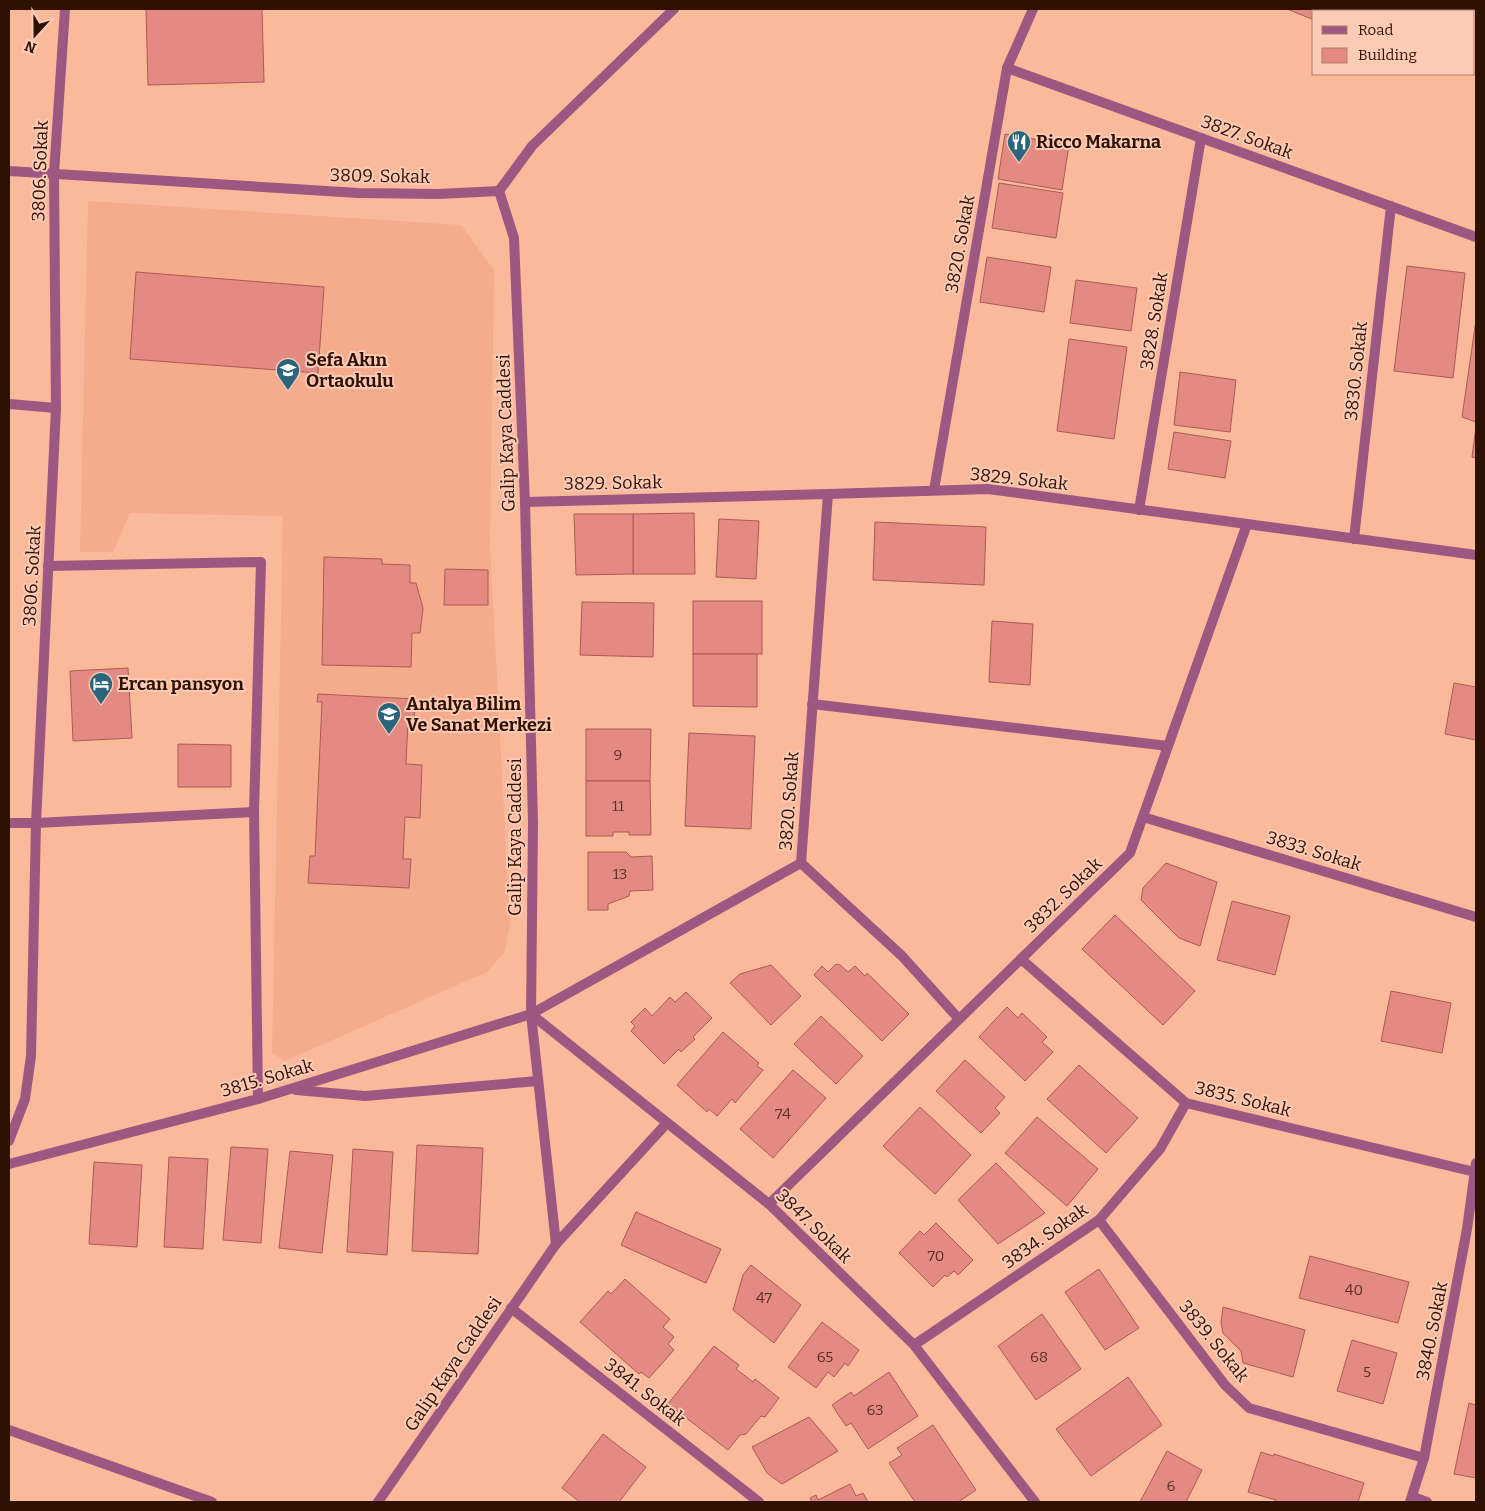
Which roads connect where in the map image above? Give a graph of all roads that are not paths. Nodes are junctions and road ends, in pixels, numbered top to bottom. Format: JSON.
{"nodes":[{"id":1,"x":65,"y":9,"type":"edge"},
{"id":2,"x":674,"y":9,"type":"edge"},
{"id":3,"x":1033,"y":9,"type":"edge"},
{"id":4,"x":1007,"y":68,"type":"junction"},
{"id":5,"x":1200,"y":138,"type":"junction"},
{"id":6,"x":9,"y":171,"type":"edge"},
{"id":7,"x":54,"y":174,"type":"junction"},
{"id":8,"x":499,"y":190,"type":"junction"},
{"id":9,"x":1391,"y":206,"type":"junction"},
{"id":10,"x":1476,"y":237,"type":"edge"},
{"id":11,"x":9,"y":404,"type":"edge"},
{"id":12,"x":56,"y":408,"type":"junction"},
{"id":13,"x":934,"y":490,"type":"junction"},
{"id":14,"x":828,"y":494,"type":"junction"},
{"id":15,"x":525,"y":502,"type":"junction"},
{"id":16,"x":1139,"y":510,"type":"junction"},
{"id":17,"x":1247,"y":524,"type":"junction"},
{"id":18,"x":1354,"y":539,"type":"junction"},
{"id":19,"x":1476,"y":555,"type":"edge"},
{"id":20,"x":48,"y":566,"type":"junction"},
{"id":21,"x":812,"y":704,"type":"junction"},
{"id":22,"x":1168,"y":746,"type":"junction"},
{"id":23,"x":254,"y":812,"type":"junction"},
{"id":24,"x":1142,"y":817,"type":"junction"},
{"id":25,"x":9,"y":823,"type":"edge"},
{"id":26,"x":36,"y":823,"type":"junction"},
{"id":27,"x":800,"y":863,"type":"junction"},
{"id":28,"x":1476,"y":917,"type":"edge"},
{"id":29,"x":1021,"y":958,"type":"junction"},
{"id":30,"x":531,"y":1014,"type":"junction"},
{"id":31,"x":959,"y":1019,"type":"junction"},
{"id":32,"x":538,"y":1081,"type":"junction"},
{"id":33,"x":290,"y":1089,"type":"junction"},
{"id":34,"x":258,"y":1099,"type":"junction"},
{"id":35,"x":1186,"y":1103,"type":"junction"},
{"id":36,"x":667,"y":1123,"type":"junction"},
{"id":37,"x":9,"y":1141,"type":"edge"},
{"id":38,"x":9,"y":1164,"type":"edge"},
{"id":39,"x":1476,"y":1168,"type":"edge"},
{"id":40,"x":769,"y":1204,"type":"junction"},
{"id":41,"x":1099,"y":1220,"type":"junction"},
{"id":42,"x":1472,"y":1230,"type":"edge"},
{"id":43,"x":556,"y":1244,"type":"junction"},
{"id":44,"x":511,"y":1308,"type":"junction"},
{"id":45,"x":914,"y":1345,"type":"junction"},
{"id":46,"x":9,"y":1430,"type":"edge"},
{"id":47,"x":1424,"y":1458,"type":"junction"},
{"id":48,"x":1411,"y":1500,"type":"edge"},
{"id":49,"x":212,"y":1502,"type":"edge"},
{"id":50,"x":378,"y":1502,"type":"edge"},
{"id":51,"x":759,"y":1502,"type":"edge"},
{"id":52,"x":1035,"y":1502,"type":"edge"},
{"id":53,"x":1427,"y":1502,"type":"edge"}],
"edges":[{"from":1,"to":7,"type":"street","name":"3806. Sokak"},
{"from":2,"to":8,"type":"street"},
{"from":3,"to":4,"type":"street","name":"3820. Sokak"},
{"from":4,"to":5,"type":"street","name":"3827. Sokak"},
{"from":4,"to":13,"type":"street","name":"3820. Sokak"},
{"from":5,"to":9,"type":"street","name":"3827. Sokak"},
{"from":5,"to":16,"type":"street","name":"3828. Sokak"},
{"from":6,"to":7,"type":"street","name":"3809. Sokak"},
{"from":7,"to":8,"type":"street","name":"3809. Sokak"},
{"from":7,"to":12,"type":"street","name":"3806. Sokak"},
{"from":8,"to":15,"type":"street","name":"Galip Kaya Caddesi"},
{"from":9,"to":10,"type":"street","name":"3827. Sokak"},
{"from":9,"to":18,"type":"street","name":"3830. Sokak"},
{"from":11,"to":12,"type":"street"},
{"from":12,"to":20,"type":"street","name":"3806. Sokak"},
{"from":13,"to":14,"type":"street","name":"3829. Sokak"},
{"from":13,"to":16,"type":"street","name":"3829. Sokak"},
{"from":14,"to":15,"type":"street","name":"3829. Sokak"},
{"from":14,"to":21,"type":"street","name":"3820. Sokak"},
{"from":15,"to":30,"type":"street","name":"Galip Kaya Caddesi"},
{"from":16,"to":17,"type":"street","name":"3829. Sokak"},
{"from":17,"to":18,"type":"street","name":"3829. Sokak"},
{"from":17,"to":22,"type":"street","name":"3832. Sokak"},
{"from":18,"to":19,"type":"street","name":"3829. Sokak"},
{"from":20,"to":23,"type":"street"},
{"from":20,"to":26,"type":"street","name":"3806. Sokak"},
{"from":21,"to":22,"type":"street"},
{"from":21,"to":27,"type":"street","name":"3820. Sokak"},
{"from":22,"to":24,"type":"street","name":"3832. Sokak"},
{"from":23,"to":26,"type":"street"},
{"from":23,"to":34,"type":"street"},
{"from":24,"to":28,"type":"street","name":"3833. Sokak"},
{"from":24,"to":29,"type":"street","name":"3832. Sokak"},
{"from":25,"to":26,"type":"street"},
{"from":26,"to":37,"type":"street","name":"3806. Sokak"},
{"from":27,"to":30,"type":"street","name":"3820. Sokak"},
{"from":27,"to":31,"type":"street"},
{"from":29,"to":31,"type":"street","name":"3832. Sokak"},
{"from":29,"to":35,"type":"street","name":"3835. Sokak"},
{"from":30,"to":32,"type":"street","name":"Galip Kaya Caddesi"},
{"from":30,"to":33,"type":"street","name":"3815. Sokak"},
{"from":30,"to":36,"type":"street","name":"3847. Sokak"},
{"from":31,"to":40,"type":"street","name":"3832. Sokak"},
{"from":32,"to":33,"type":"street"},
{"from":32,"to":43,"type":"street","name":"Galip Kaya Caddesi"},
{"from":33,"to":34,"type":"street","name":"3815. Sokak"},
{"from":34,"to":38,"type":"street","name":"3815. Sokak"},
{"from":35,"to":39,"type":"street","name":"3835. Sokak"},
{"from":35,"to":41,"type":"street","name":"3834. Sokak"},
{"from":36,"to":40,"type":"street","name":"3847. Sokak"},
{"from":36,"to":43,"type":"street","name":"Galip Kaya Caddesi"},
{"from":39,"to":42,"type":"street","name":"3840. Sokak"},
{"from":40,"to":45,"type":"street","name":"3847. Sokak"},
{"from":41,"to":45,"type":"street","name":"3834. Sokak"},
{"from":41,"to":47,"type":"street","name":"3839. Sokak"},
{"from":42,"to":47,"type":"street","name":"3840. Sokak"},
{"from":43,"to":44,"type":"street","name":"Galip Kaya Caddesi"},
{"from":44,"to":50,"type":"street","name":"Galip Kaya Caddesi"},
{"from":44,"to":51,"type":"street","name":"3841. Sokak"},
{"from":45,"to":52,"type":"street","name":"3847. Sokak"},
{"from":46,"to":49,"type":"street"},
{"from":47,"to":48,"type":"street","name":"3840. Sokak"},
{"from":48,"to":53,"type":"street"}]}
